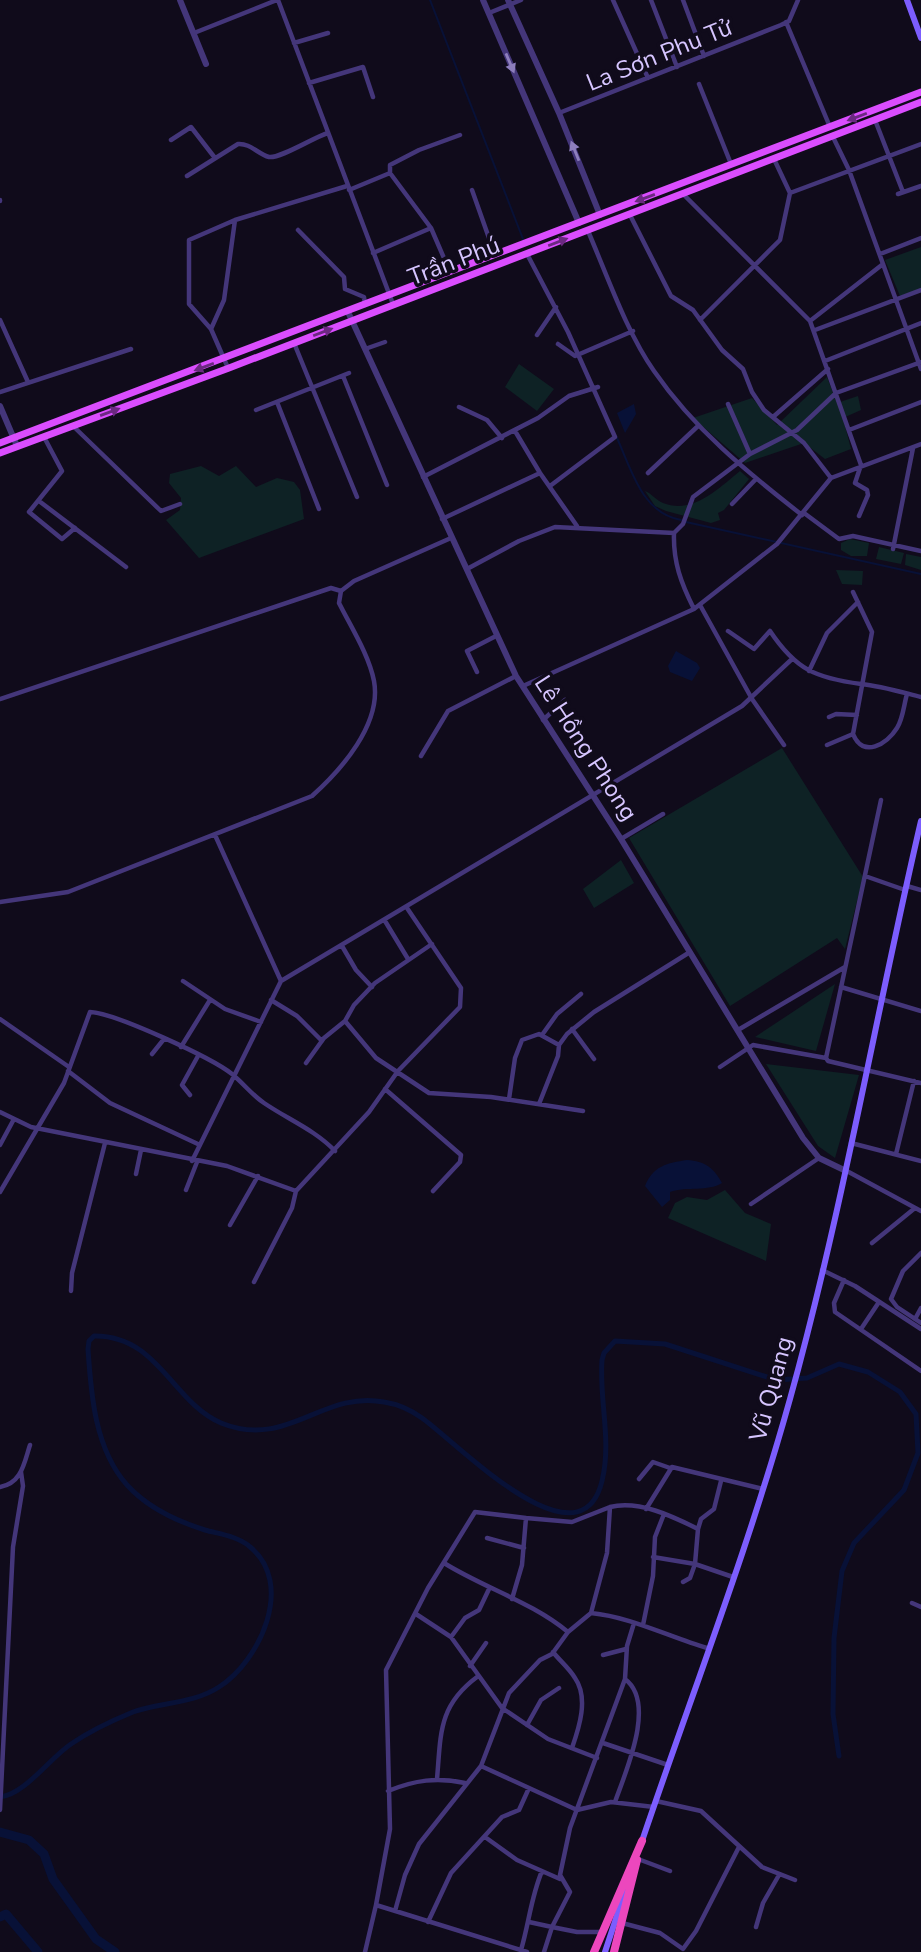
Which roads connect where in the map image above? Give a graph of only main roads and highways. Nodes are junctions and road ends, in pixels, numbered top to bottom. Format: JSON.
{"nodes":[{"id":1,"x":907,"y":0,"type":"edge"},
{"id":2,"x":917,"y":16,"type":"edge"},
{"id":3,"x":921,"y":38,"type":"edge"},
{"id":4,"x":921,"y":92,"type":"edge"},
{"id":5,"x":921,"y":102,"type":"edge"},
{"id":6,"x":16,"y":442,"type":"junction"},
{"id":7,"x":0,"y":443,"type":"edge"},
{"id":8,"x":0,"y":453,"type":"edge"},
{"id":9,"x":921,"y":821,"type":"edge"},
{"id":10,"x":642,"y":1841,"type":"junction"},
{"id":11,"x":594,"y":1952,"type":"edge"},
{"id":12,"x":605,"y":1952,"type":"edge"},
{"id":13,"x":614,"y":1952,"type":"edge"}],
"edges":[{"from":1,"to":2,"type":"main road"},
{"from":2,"to":3,"type":"main road"},
{"from":4,"to":6,"type":"main road","name":"Trần Phú","one_way":true},
{"from":6,"to":5,"type":"main road","name":"Trần Phú","one_way":true},
{"from":6,"to":7,"type":"main road","name":"Trần Phú"},
{"from":6,"to":8,"type":"main road","name":"Trần Phú"},
{"from":9,"to":10,"type":"main road","name":"Vũ Quang"},
{"from":10,"to":11,"type":"highway"},
{"from":10,"to":12,"type":"main road","name":"Vũ Quang"},
{"from":10,"to":13,"type":"highway"}]}
